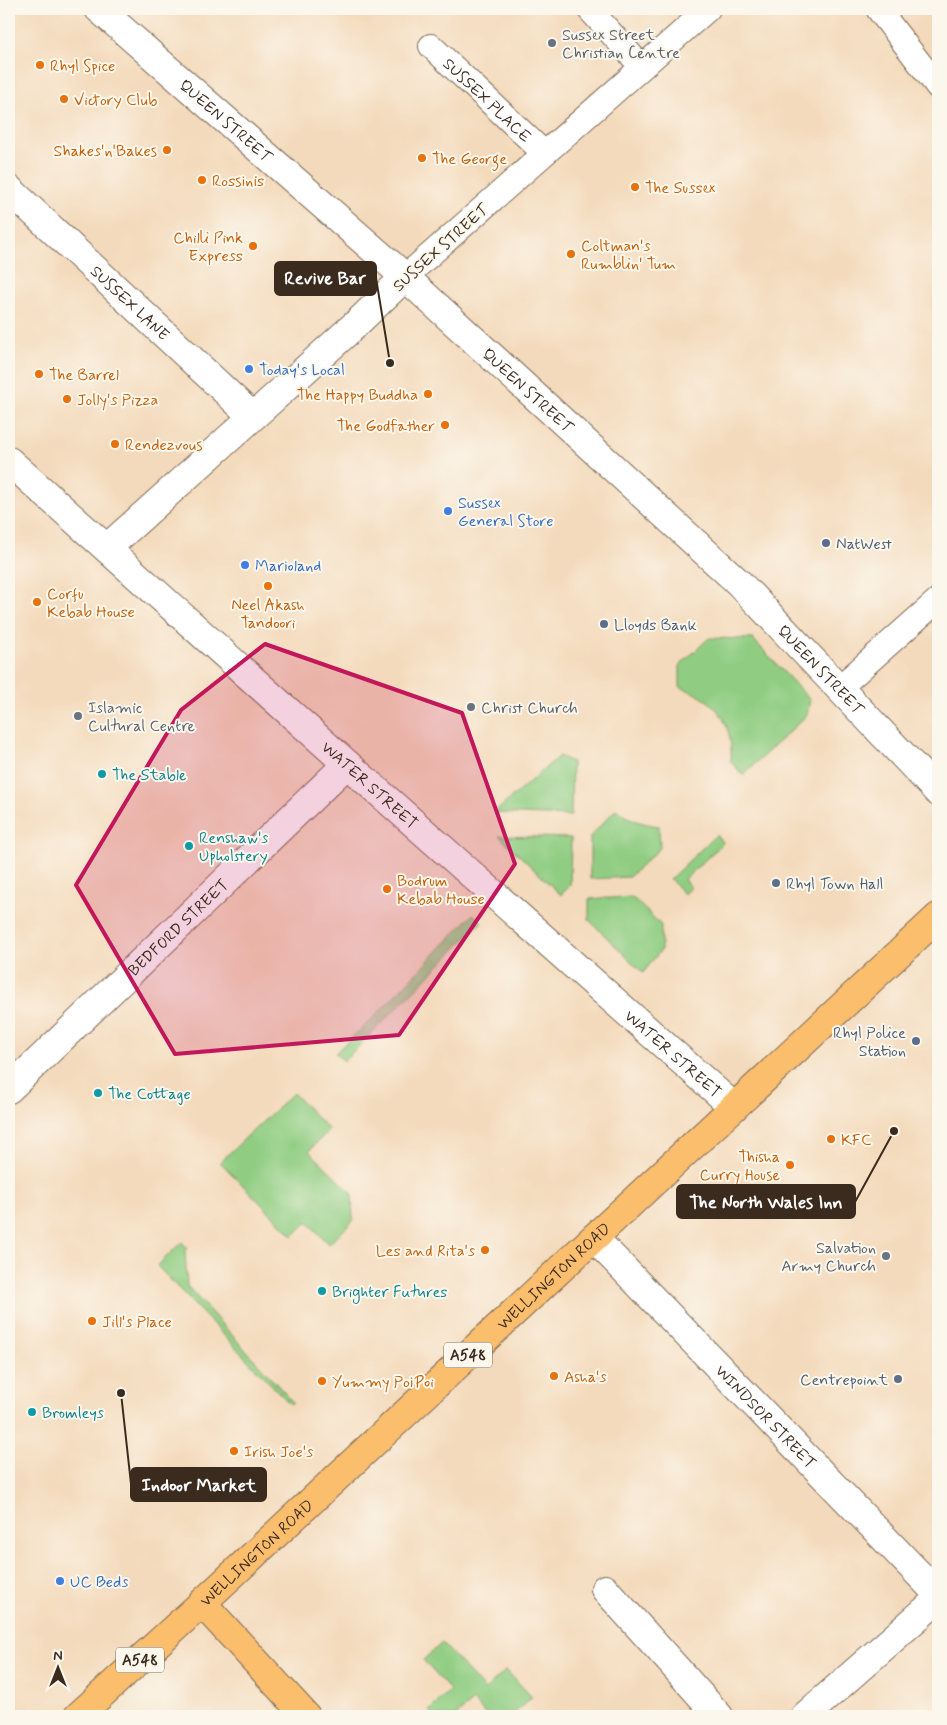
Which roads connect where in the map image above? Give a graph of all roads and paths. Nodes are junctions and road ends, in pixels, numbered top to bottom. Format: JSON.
{"nodes":[{"id":1,"x":99,"y":9,"type":"edge"},
{"id":2,"x":589,"y":9,"type":"edge"},
{"id":3,"x":708,"y":9,"type":"edge"},
{"id":4,"x":878,"y":9,"type":"edge"},
{"id":5,"x":431,"y":46,"type":"dead end"},
{"id":6,"x":642,"y":67,"type":"junction"},
{"id":7,"x":938,"y":88,"type":"edge"},
{"id":8,"x":544,"y":153,"type":"junction"},
{"id":9,"x":9,"y":189,"type":"edge"},
{"id":10,"x":405,"y":277,"type":"junction"},
{"id":11,"x":252,"y":416,"type":"junction"},
{"id":12,"x":9,"y":461,"type":"edge"},
{"id":13,"x":107,"y":548,"type":"junction"},
{"id":14,"x":938,"y":600,"type":"edge"},
{"id":15,"x":839,"y":688,"type":"junction"},
{"id":16,"x":347,"y":764,"type":"junction"},
{"id":17,"x":938,"y":792,"type":"edge"},
{"id":18,"x":938,"y":917,"type":"edge"},
{"id":19,"x":9,"y":1089,"type":"edge"},
{"id":20,"x":734,"y":1107,"type":"junction"},
{"id":21,"x":594,"y":1238,"type":"junction"},
{"id":22,"x":604,"y":1589,"type":"dead end"},
{"id":23,"x":938,"y":1594,"type":"edge"},
{"id":24,"x":938,"y":1599,"type":"edge"},
{"id":25,"x":202,"y":1603,"type":"junction"},
{"id":26,"x":78,"y":1716,"type":"edge"},
{"id":27,"x":306,"y":1716,"type":"edge"},
{"id":28,"x":719,"y":1716,"type":"edge"},
{"id":29,"x":805,"y":1716,"type":"edge"}],
"edges":[{"from":1,"to":10,"type":"street","name":"QUEEN STREET"},
{"from":2,"to":6,"type":"street"},
{"from":3,"to":6,"type":"street","name":"SUSSEX STREET"},
{"from":4,"to":7,"type":"street"},
{"from":5,"to":8,"type":"street","name":"SUSSEX PLACE"},
{"from":6,"to":8,"type":"street","name":"SUSSEX STREET"},
{"from":8,"to":10,"type":"street","name":"SUSSEX STREET"},
{"from":9,"to":11,"type":"street","name":"SUSSEX LANE"},
{"from":10,"to":11,"type":"street","name":"SUSSEX STREET"},
{"from":10,"to":15,"type":"street","name":"QUEEN STREET"},
{"from":11,"to":13,"type":"street","name":"SUSSEX STREET"},
{"from":12,"to":13,"type":"street","name":"WATER STREET"},
{"from":13,"to":16,"type":"street","name":"WATER STREET"},
{"from":14,"to":15,"type":"street"},
{"from":15,"to":17,"type":"street","name":"QUEEN STREET"},
{"from":16,"to":19,"type":"street","name":"BEDFORD STREET"},
{"from":16,"to":20,"type":"street","name":"WATER STREET"},
{"from":18,"to":20,"type":"main road","name":"WELLINGTON ROAD","number":"A548"},
{"from":20,"to":21,"type":"main road","name":"WELLINGTON ROAD","number":"A548"},
{"from":21,"to":23,"type":"street","name":"WINDSOR STREET"},
{"from":21,"to":25,"type":"main road","name":"WELLINGTON ROAD","number":"A548"},
{"from":22,"to":28,"type":"street"},
{"from":24,"to":29,"type":"street"},
{"from":25,"to":26,"type":"main road","name":"WELLINGTON ROAD","number":"A548"},
{"from":25,"to":27,"type":"main road"}]}
